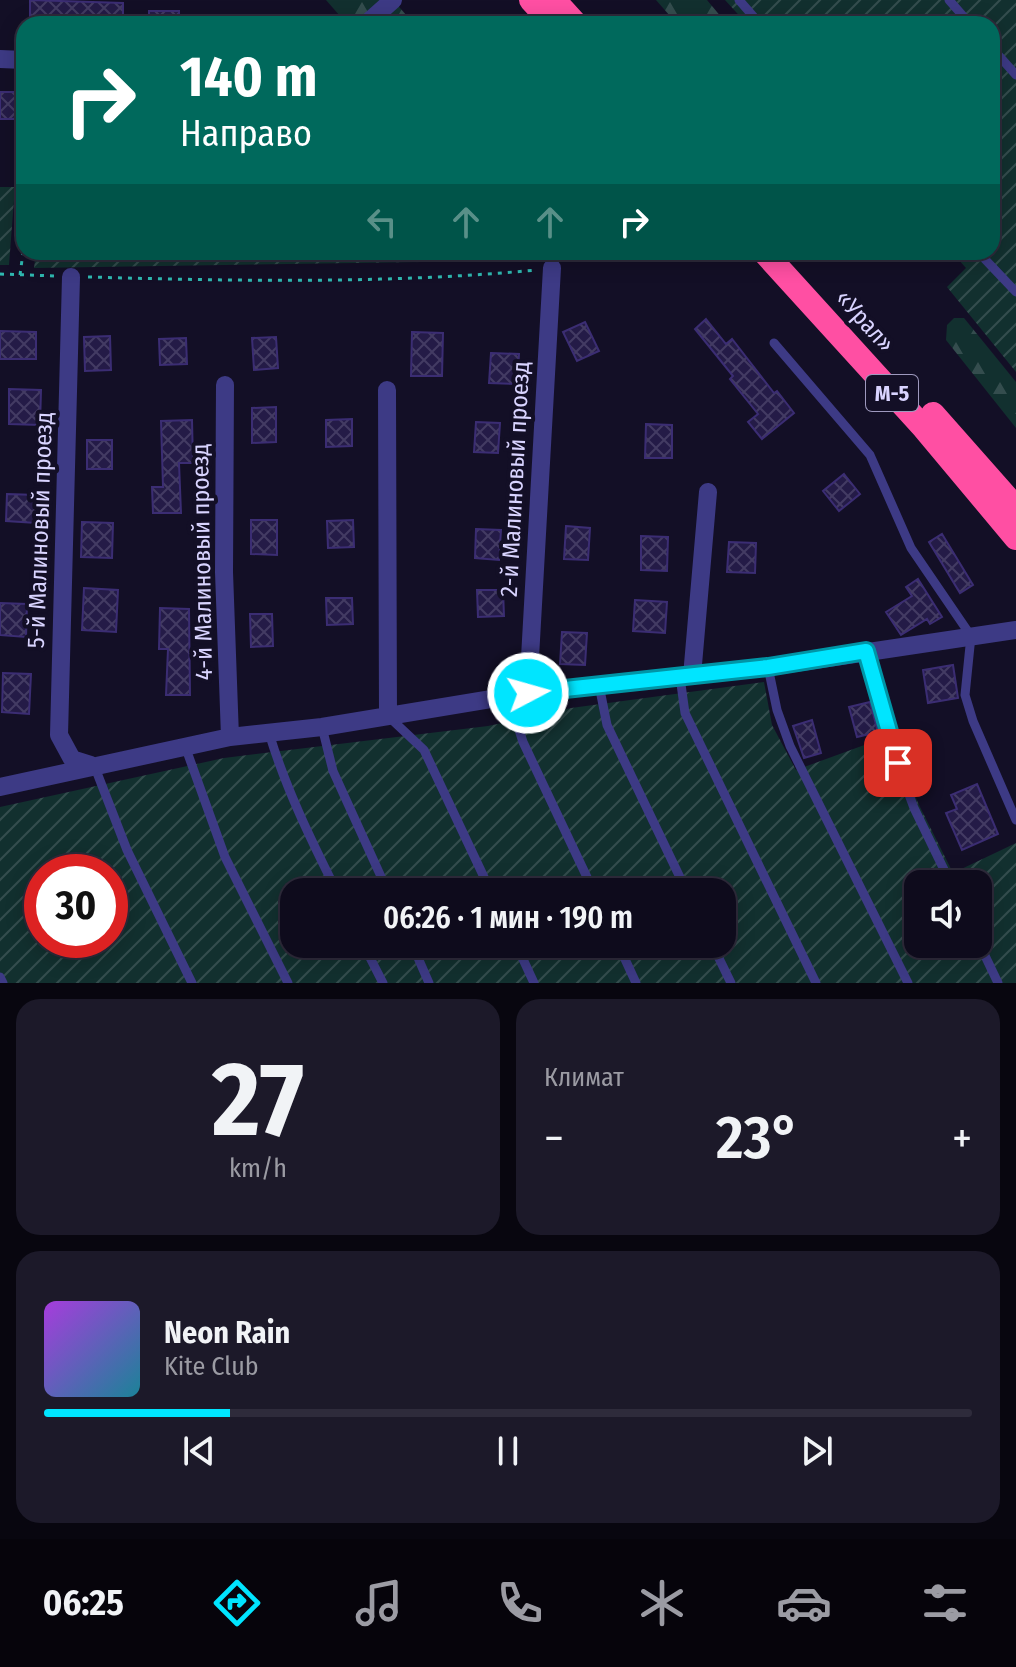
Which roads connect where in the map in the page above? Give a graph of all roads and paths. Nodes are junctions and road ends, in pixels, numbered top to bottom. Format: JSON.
{"nodes":[{"id":1,"x":393,"y":0,"type":"edge"},
{"id":2,"x":531,"y":0,"type":"edge"},
{"id":3,"x":554,"y":0,"type":"edge"},
{"id":4,"x":739,"y":0,"type":"edge"},
{"id":5,"x":949,"y":0,"type":"edge"},
{"id":6,"x":375,"y":16,"type":"edge"},
{"id":7,"x":546,"y":16,"type":"edge"},
{"id":8,"x":569,"y":16,"type":"edge"},
{"id":9,"x":753,"y":16,"type":"edge"},
{"id":10,"x":963,"y":16,"type":"edge"},
{"id":11,"x":1000,"y":57,"type":"edge"},
{"id":12,"x":1016,"y":75,"type":"edge"},
{"id":13,"x":22,"y":260,"type":"edge"},
{"id":14,"x":771,"y":260,"type":"edge"},
{"id":15,"x":794,"y":260,"type":"edge"},
{"id":16,"x":986,"y":260,"type":"edge"},
{"id":17,"x":552,"y":268,"type":"joint"},
{"id":18,"x":0,"y":274,"type":"edge"},
{"id":19,"x":20,"y":275,"type":"junction"},
{"id":20,"x":71,"y":277,"type":"junction"},
{"id":21,"x":1016,"y":292,"type":"edge"},
{"id":22,"x":774,"y":343,"type":"dead end"},
{"id":23,"x":225,"y":385,"type":"dead end"},
{"id":24,"x":387,"y":390,"type":"dead end"},
{"id":25,"x":708,"y":492,"type":"dead end"},
{"id":26,"x":1016,"y":508,"type":"edge"},
{"id":27,"x":1016,"y":538,"type":"edge"},
{"id":28,"x":1016,"y":630,"type":"edge"},
{"id":29,"x":971,"y":636,"type":"junction"},
{"id":30,"x":866,"y":651,"type":"junction"},
{"id":31,"x":768,"y":667,"type":"junction"},
{"id":32,"x":686,"y":676,"type":"junction"},
{"id":33,"x":599,"y":685,"type":"junction"},
{"id":34,"x":528,"y":693,"type":"junction"},
{"id":35,"x":508,"y":696,"type":"junction"},
{"id":36,"x":388,"y":716,"type":"junction"},
{"id":37,"x":322,"y":727,"type":"junction"},
{"id":38,"x":269,"y":733,"type":"junction"},
{"id":39,"x":230,"y":737,"type":"junction"},
{"id":40,"x":185,"y":746,"type":"junction"},
{"id":41,"x":94,"y":765,"type":"junction"},
{"id":42,"x":0,"y":787,"type":"edge"},
{"id":43,"x":1016,"y":820,"type":"edge"},
{"id":44,"x":944,"y":870,"type":"edge"},
{"id":45,"x":330,"y":878,"type":"edge"},
{"id":46,"x":382,"y":878,"type":"edge"},
{"id":47,"x":484,"y":878,"type":"edge"},
{"id":48,"x":587,"y":878,"type":"edge"},
{"id":49,"x":680,"y":878,"type":"edge"},
{"id":50,"x":370,"y":958,"type":"edge"},
{"id":51,"x":418,"y":958,"type":"edge"},
{"id":52,"x":522,"y":958,"type":"edge"},
{"id":53,"x":624,"y":958,"type":"edge"},
{"id":54,"x":719,"y":958,"type":"edge"},
{"id":55,"x":986,"y":958,"type":"edge"},
{"id":56,"x":0,"y":977,"type":"edge"},
{"id":57,"x":3,"y":983,"type":"edge"},
{"id":58,"x":192,"y":983,"type":"edge"},
{"id":59,"x":288,"y":983,"type":"edge"},
{"id":60,"x":383,"y":983,"type":"edge"},
{"id":61,"x":429,"y":983,"type":"edge"},
{"id":62,"x":534,"y":983,"type":"edge"},
{"id":63,"x":636,"y":983,"type":"edge"},
{"id":64,"x":731,"y":983,"type":"edge"},
{"id":65,"x":816,"y":983,"type":"edge"},
{"id":66,"x":908,"y":983,"type":"edge"},
{"id":67,"x":998,"y":983,"type":"edge"}],
"edges":[{"from":1,"to":6,"type":"street"},
{"from":2,"to":7,"type":"highway"},
{"from":3,"to":8,"type":"highway"},
{"from":4,"to":9,"type":"lane"},
{"from":5,"to":10,"type":"lane"},
{"from":11,"to":12,"type":"lane"},
{"from":13,"to":19,"type":"path"},
{"from":14,"to":27,"type":"highway","name":"«Урал»","number":"М-5"},
{"from":15,"to":26,"type":"highway","name":"«Урал»","number":"М-5"},
{"from":16,"to":21,"type":"lane"},
{"from":17,"to":20,"type":"path"},
{"from":17,"to":34,"type":"street","name":"2-й Малиновый проезд"},
{"from":18,"to":19,"type":"path"},
{"from":19,"to":20,"type":"path"},
{"from":20,"to":41,"type":"street","name":"5-й Малиновый проезд"},
{"from":22,"to":29,"type":"lane"},
{"from":23,"to":39,"type":"street","name":"4-й Малиновый проезд"},
{"from":24,"to":36,"type":"street"},
{"from":25,"to":32,"type":"street"},
{"from":28,"to":29,"type":"street"},
{"from":29,"to":30,"type":"street"},
{"from":29,"to":43,"type":"lane"},
{"from":30,"to":31,"type":"street"},
{"from":30,"to":44,"type":"lane"},
{"from":31,"to":32,"type":"street"},
{"from":31,"to":66,"type":"lane"},
{"from":32,"to":33,"type":"street"},
{"from":32,"to":65,"type":"lane"},
{"from":33,"to":34,"type":"street"},
{"from":33,"to":49,"type":"lane"},
{"from":34,"to":35,"type":"street"},
{"from":35,"to":36,"type":"street"},
{"from":35,"to":48,"type":"lane"},
{"from":36,"to":37,"type":"street"},
{"from":36,"to":47,"type":"lane"},
{"from":37,"to":38,"type":"street"},
{"from":37,"to":46,"type":"lane"},
{"from":38,"to":39,"type":"street"},
{"from":38,"to":45,"type":"lane"},
{"from":39,"to":40,"type":"street"},
{"from":40,"to":41,"type":"street"},
{"from":40,"to":59,"type":"lane"},
{"from":41,"to":42,"type":"street"},
{"from":41,"to":58,"type":"lane"},
{"from":50,"to":60,"type":"lane"},
{"from":51,"to":61,"type":"lane"},
{"from":52,"to":62,"type":"lane"},
{"from":53,"to":63,"type":"lane"},
{"from":54,"to":64,"type":"lane"},
{"from":55,"to":67,"type":"lane"},
{"from":56,"to":57,"type":"lane"}]}
